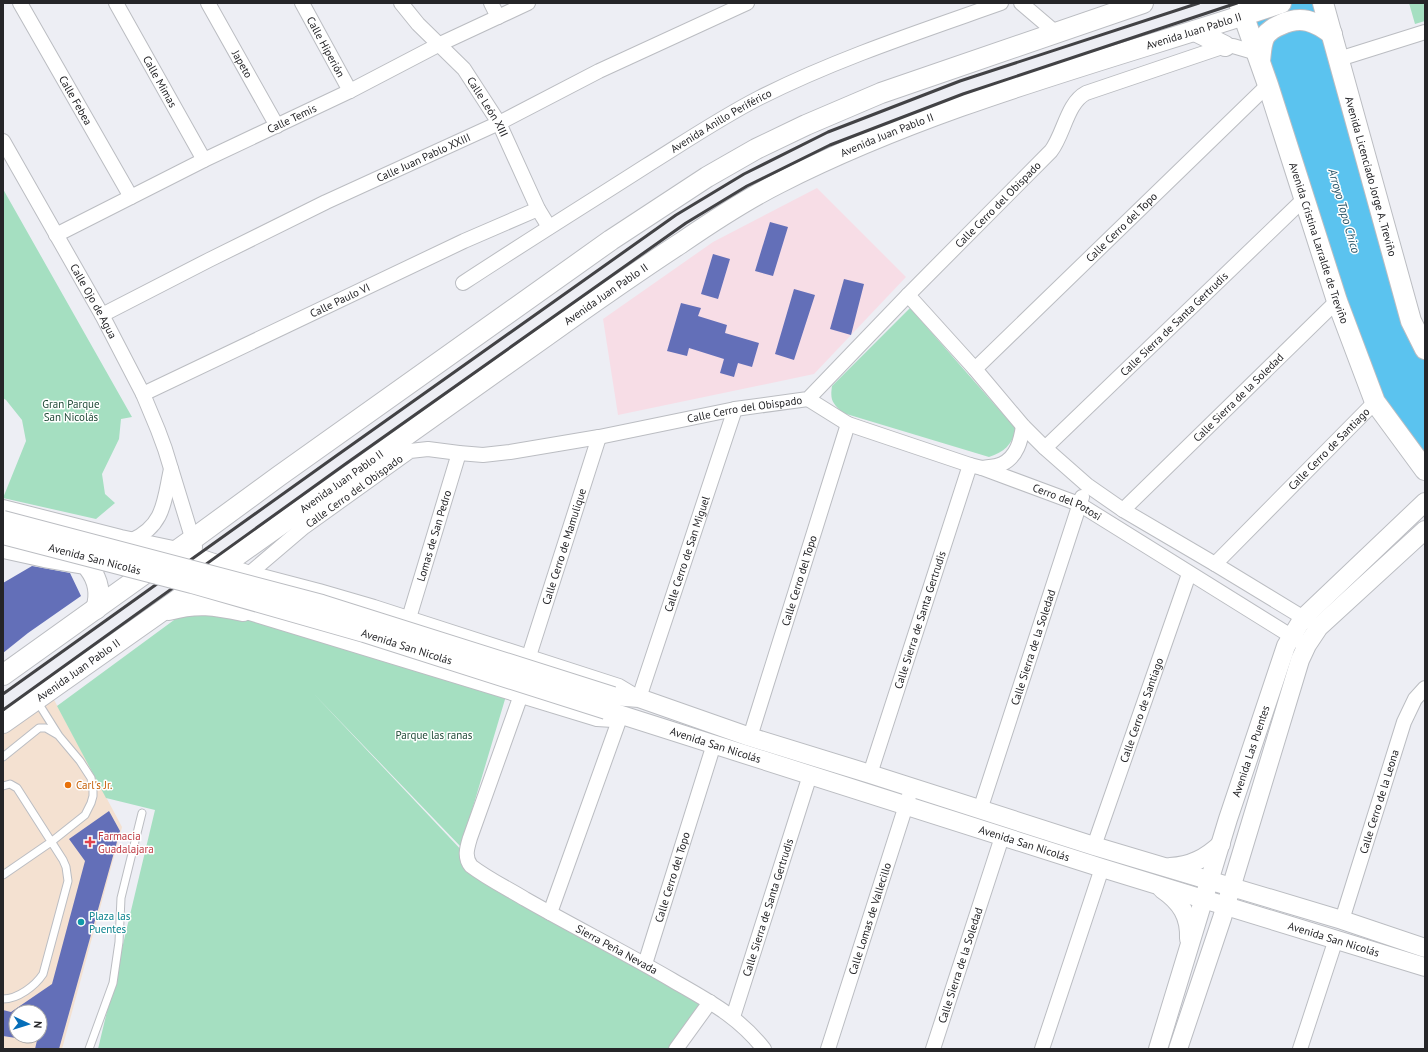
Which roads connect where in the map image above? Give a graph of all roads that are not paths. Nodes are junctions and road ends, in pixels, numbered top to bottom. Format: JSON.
{"nodes":[{"id":1,"x":20,"y":3,"type":"edge"},
{"id":2,"x":116,"y":3,"type":"edge"},
{"id":3,"x":208,"y":3,"type":"edge"},
{"id":4,"x":302,"y":3,"type":"edge"},
{"id":5,"x":401,"y":3,"type":"edge"},
{"id":6,"x":491,"y":3,"type":"edge"},
{"id":7,"x":528,"y":3,"type":"edge"},
{"id":8,"x":747,"y":3,"type":"edge"},
{"id":9,"x":1001,"y":3,"type":"edge"},
{"id":10,"x":1021,"y":3,"type":"edge"},
{"id":11,"x":1143,"y":3,"type":"edge"},
{"id":12,"x":1281,"y":3,"type":"edge"},
{"id":13,"x":1323,"y":3,"type":"edge"},
{"id":14,"x":1336,"y":3,"type":"edge"},
{"id":15,"x":1245,"y":11,"type":"edge"},
{"id":16,"x":498,"y":17,"type":"junction"},
{"id":17,"x":1328,"y":28,"type":"junction"},
{"id":18,"x":1195,"y":31,"type":"junction"},
{"id":19,"x":1055,"y":32,"type":"junction"},
{"id":20,"x":1425,"y":32,"type":"edge"},
{"id":21,"x":440,"y":44,"type":"junction"},
{"id":22,"x":1225,"y":46,"type":"junction"},
{"id":23,"x":1260,"y":54,"type":"junction"},
{"id":24,"x":1340,"y":60,"type":"junction"},
{"id":25,"x":1268,"y":85,"type":"junction"},
{"id":26,"x":350,"y":91,"type":"junction"},
{"id":27,"x":499,"y":123,"type":"junction"},
{"id":28,"x":277,"y":126,"type":"junction"},
{"id":29,"x":3,"y":141,"type":"edge"},
{"id":30,"x":204,"y":160,"type":"junction"},
{"id":31,"x":131,"y":197,"type":"junction"},
{"id":32,"x":1304,"y":199,"type":"junction"},
{"id":33,"x":538,"y":209,"type":"junction"},
{"id":34,"x":549,"y":227,"type":"junction"},
{"id":35,"x":56,"y":235,"type":"junction"},
{"id":36,"x":463,"y":283,"type":"dead end"},
{"id":37,"x":908,"y":295,"type":"junction"},
{"id":38,"x":1337,"y":300,"type":"junction"},
{"id":39,"x":102,"y":315,"type":"junction"},
{"id":40,"x":1425,"y":349,"type":"edge"},
{"id":41,"x":975,"y":369,"type":"junction"},
{"id":42,"x":143,"y":394,"type":"junction"},
{"id":43,"x":808,"y":399,"type":"junction"},
{"id":44,"x":1375,"y":402,"type":"junction"},
{"id":45,"x":735,"y":409,"type":"junction"},
{"id":46,"x":848,"y":424,"type":"junction"},
{"id":47,"x":1023,"y":426,"type":"junction"},
{"id":48,"x":599,"y":437,"type":"junction"},
{"id":49,"x":1045,"y":448,"type":"junction"},
{"id":50,"x":459,"y":453,"type":"junction"},
{"id":51,"x":976,"y":466,"type":"junction"},
{"id":52,"x":171,"y":469,"type":"junction"},
{"id":53,"x":1425,"y":470,"type":"edge"},
{"id":54,"x":1087,"y":486,"type":"junction"},
{"id":55,"x":1425,"y":502,"type":"edge"},
{"id":56,"x":1079,"y":504,"type":"junction"},
{"id":57,"x":3,"y":507,"type":"edge"},
{"id":58,"x":1123,"y":510,"type":"junction"},
{"id":59,"x":3,"y":520,"type":"edge"},
{"id":60,"x":1425,"y":530,"type":"edge"},
{"id":61,"x":3,"y":536,"type":"edge"},
{"id":62,"x":127,"y":539,"type":"junction"},
{"id":63,"x":189,"y":548,"type":"junction"},
{"id":64,"x":3,"y":551,"type":"edge"},
{"id":65,"x":225,"y":564,"type":"junction"},
{"id":66,"x":1215,"y":564,"type":"junction"},
{"id":67,"x":89,"y":568,"type":"junction"},
{"id":68,"x":108,"y":571,"type":"junction"},
{"id":69,"x":250,"y":573,"type":"junction"},
{"id":70,"x":1188,"y":574,"type":"junction"},
{"id":71,"x":139,"y":576,"type":"junction"},
{"id":72,"x":193,"y":589,"type":"junction"},
{"id":73,"x":237,"y":608,"type":"junction"},
{"id":74,"x":96,"y":609,"type":"junction"},
{"id":75,"x":161,"y":612,"type":"junction"},
{"id":76,"x":409,"y":618,"type":"junction"},
{"id":77,"x":1303,"y":618,"type":"junction"},
{"id":78,"x":1319,"y":628,"type":"junction"},
{"id":79,"x":1290,"y":637,"type":"junction"},
{"id":80,"x":1307,"y":645,"type":"junction"},
{"id":81,"x":529,"y":656,"type":"junction"},
{"id":82,"x":3,"y":675,"type":"edge"},
{"id":83,"x":1425,"y":688,"type":"edge"},
{"id":84,"x":521,"y":695,"type":"junction"},
{"id":85,"x":639,"y":698,"type":"junction"},
{"id":86,"x":36,"y":699,"type":"junction"},
{"id":87,"x":613,"y":707,"type":"junction"},
{"id":88,"x":3,"y":723,"type":"edge"},
{"id":89,"x":59,"y":736,"type":"junction"},
{"id":90,"x":750,"y":737,"type":"junction"},
{"id":91,"x":714,"y":744,"type":"junction"},
{"id":92,"x":3,"y":757,"type":"edge"},
{"id":93,"x":870,"y":774,"type":"junction"},
{"id":94,"x":810,"y":775,"type":"junction"},
{"id":95,"x":3,"y":786,"type":"edge"},
{"id":96,"x":912,"y":788,"type":"junction"},
{"id":97,"x":907,"y":805,"type":"junction"},
{"id":98,"x":980,"y":810,"type":"junction"},
{"id":99,"x":142,"y":813,"type":"dead end"},
{"id":100,"x":1002,"y":837,"type":"junction"},
{"id":101,"x":51,"y":842,"type":"junction"},
{"id":102,"x":1221,"y":844,"type":"junction"},
{"id":103,"x":1094,"y":846,"type":"junction"},
{"id":104,"x":1240,"y":856,"type":"junction"},
{"id":105,"x":1162,"y":867,"type":"junction"},
{"id":106,"x":1102,"y":868,"type":"junction"},
{"id":107,"x":3,"y":875,"type":"edge"},
{"id":108,"x":1209,"y":880,"type":"junction"},
{"id":109,"x":1157,"y":885,"type":"junction"},
{"id":110,"x":1231,"y":887,"type":"junction"},
{"id":111,"x":1265,"y":897,"type":"junction"},
{"id":112,"x":1204,"y":899,"type":"junction"},
{"id":113,"x":1226,"y":906,"type":"junction"},
{"id":114,"x":550,"y":913,"type":"junction"},
{"id":115,"x":1258,"y":916,"type":"junction"},
{"id":116,"x":1342,"y":920,"type":"junction"},
{"id":117,"x":1336,"y":939,"type":"junction"},
{"id":118,"x":1213,"y":944,"type":"junction"},
{"id":119,"x":1189,"y":948,"type":"junction"},
{"id":120,"x":1425,"y":948,"type":"edge"},
{"id":121,"x":645,"y":964,"type":"junction"},
{"id":122,"x":1425,"y":967,"type":"edge"},
{"id":123,"x":3,"y":999,"type":"edge"},
{"id":124,"x":710,"y":1002,"type":"junction"},
{"id":125,"x":732,"y":1016,"type":"junction"},
{"id":126,"x":90,"y":1049,"type":"edge"},
{"id":127,"x":676,"y":1049,"type":"edge"},
{"id":128,"x":764,"y":1049,"type":"edge"},
{"id":129,"x":828,"y":1049,"type":"edge"},
{"id":130,"x":933,"y":1049,"type":"edge"},
{"id":131,"x":1042,"y":1049,"type":"edge"},
{"id":132,"x":1158,"y":1049,"type":"edge"},
{"id":133,"x":1178,"y":1049,"type":"edge"},
{"id":134,"x":1300,"y":1049,"type":"edge"}],
"edges":[{"from":1,"to":31,"type":"street","name":"Calle Febea"},
{"from":2,"to":30,"type":"street","name":"Calle Mimas"},
{"from":3,"to":28,"type":"street","name":"Japeto"},
{"from":4,"to":26,"type":"street","name":"Calle Hiperión"},
{"from":5,"to":21,"type":"street","name":"Calle León XIII"},
{"from":6,"to":16,"type":"street"},
{"from":7,"to":16,"type":"street","name":"Calle Temis"},
{"from":8,"to":27,"type":"street","name":"Calle Juan Pablo XXIII"},
{"from":9,"to":34,"type":"street","name":"Avenida Anillo Periférico"},
{"from":10,"to":19,"type":"street"},
{"from":11,"to":19,"type":"main road"},
{"from":12,"to":15,"type":"main road","name":"Avenida Juan Pablo II"},
{"from":13,"to":17,"type":"main road","name":"Avenida Licenciado Jorge A. Treviño"},
{"from":14,"to":17,"type":"main road"},
{"from":15,"to":18,"type":"main road","name":"Avenida Juan Pablo II"},
{"from":15,"to":23,"type":"main road","name":"Avenida Cristina Larralde de Treviño"},
{"from":16,"to":21,"type":"street","name":"Calle Temis"},
{"from":17,"to":23,"type":"main road"},
{"from":17,"to":24,"type":"main road","name":"Avenida Licenciado Jorge A. Treviño"},
{"from":18,"to":22,"type":"main road"},
{"from":18,"to":65,"type":"main road","name":"Avenida Juan Pablo II"},
{"from":19,"to":63,"type":"main road"},
{"from":20,"to":24,"type":"street"},
{"from":21,"to":26,"type":"street","name":"Calle Temis"},
{"from":21,"to":27,"type":"street","name":"Calle León XIII"},
{"from":22,"to":23,"type":"street"},
{"from":22,"to":37,"type":"street","name":"Calle Cerro del Obispado"},
{"from":23,"to":25,"type":"main road","name":"Avenida Cristina Larralde de Treviño"},
{"from":24,"to":40,"type":"main road","name":"Avenida Licenciado Jorge A. Treviño"},
{"from":25,"to":32,"type":"main road","name":"Avenida Cristina Larralde de Treviño"},
{"from":25,"to":41,"type":"street","name":"Calle Cerro del Topo"},
{"from":26,"to":28,"type":"street","name":"Calle Temis"},
{"from":27,"to":33,"type":"street","name":"Calle León XIII"},
{"from":27,"to":39,"type":"street","name":"Calle Juan Pablo XXIII"},
{"from":28,"to":30,"type":"street","name":"Calle Temis"},
{"from":29,"to":35,"type":"street","name":"Calle Ojo de Agua"},
{"from":30,"to":31,"type":"street","name":"Calle Temis"},
{"from":31,"to":35,"type":"street","name":"Calle Temis"},
{"from":32,"to":38,"type":"main road","name":"Avenida Cristina Larralde de Treviño"},
{"from":32,"to":49,"type":"street","name":"Calle Sierra de Santa Gertrudis"},
{"from":33,"to":34,"type":"street","name":"Calle León XIII"},
{"from":33,"to":42,"type":"street","name":"Calle Paulo VI"},
{"from":34,"to":36,"type":"street","name":"Avenida Anillo Periférico"},
{"from":35,"to":39,"type":"street","name":"Calle Ojo de Agua"},
{"from":37,"to":41,"type":"street","name":"Cerro del Potosi"},
{"from":37,"to":43,"type":"street","name":"Calle Cerro del Obispado"},
{"from":38,"to":44,"type":"main road","name":"Avenida Cristina Larralde de Treviño"},
{"from":38,"to":58,"type":"street","name":"Calle Sierra de la Soledad"},
{"from":39,"to":42,"type":"street","name":"Calle Ojo de Agua"},
{"from":41,"to":47,"type":"street","name":"Cerro del Potosi"},
{"from":42,"to":52,"type":"street","name":"Calle Ojo de Agua"},
{"from":43,"to":45,"type":"street","name":"Calle Cerro del Obispado"},
{"from":43,"to":46,"type":"street","name":"Cerro del Potosi"},
{"from":44,"to":53,"type":"main road","name":"Avenida Cristina Larralde de Treviño"},
{"from":44,"to":66,"type":"street","name":"Calle Cerro de Santiago"},
{"from":45,"to":48,"type":"street","name":"Calle Cerro del Obispado"},
{"from":45,"to":85,"type":"street","name":"Calle Cerro de San Miguel"},
{"from":46,"to":51,"type":"street","name":"Cerro del Potosi"},
{"from":46,"to":90,"type":"street","name":"Calle Cerro del Topo"},
{"from":47,"to":49,"type":"street","name":"Cerro del Potosi"},
{"from":47,"to":51,"type":"street"},
{"from":48,"to":50,"type":"street","name":"Calle Cerro del Obispado"},
{"from":48,"to":81,"type":"street","name":"Calle Cerro de Mamulique"},
{"from":49,"to":54,"type":"street","name":"Cerro del Potosi"},
{"from":50,"to":69,"type":"street","name":"Calle Cerro del Obispado"},
{"from":50,"to":76,"type":"street","name":"Lomas de San Pedro"},
{"from":51,"to":56,"type":"street","name":"Cerro del Potosi"},
{"from":51,"to":93,"type":"street","name":"Calle Sierra de Santa Gertrudis"},
{"from":52,"to":62,"type":"street","name":"Calle Ojo de Agua"},
{"from":52,"to":63,"type":"street","name":"Calle Ojo de Agua"},
{"from":54,"to":56,"type":"street","name":"Calle Sierra de la Soledad"},
{"from":54,"to":58,"type":"street","name":"Cerro del Potosi"},
{"from":55,"to":77,"type":"street","name":"Avenida Las Puentes"},
{"from":56,"to":70,"type":"street","name":"Cerro del Potosi"},
{"from":56,"to":98,"type":"street","name":"Calle Sierra de la Soledad"},
{"from":57,"to":62,"type":"street"},
{"from":58,"to":66,"type":"street","name":"Cerro del Potosi"},
{"from":59,"to":87,"type":"street","name":"Avenida San Nicolás","bridge":true},
{"from":60,"to":78,"type":"street","name":"Avenida Las Puentes"},
{"from":61,"to":87,"type":"street","name":"Avenida San Nicolás","bridge":true},
{"from":62,"to":63,"type":"street"},
{"from":62,"to":68,"type":"street"},
{"from":63,"to":65,"type":"street"},
{"from":63,"to":71,"type":"main road"},
{"from":63,"to":72,"type":"street","name":"Calle Ojo de Agua"},
{"from":64,"to":67,"type":"street"},
{"from":65,"to":69,"type":"street"},
{"from":65,"to":72,"type":"main road","name":"Avenida Juan Pablo II"},
{"from":66,"to":77,"type":"street","name":"Cerro del Potosi"},
{"from":67,"to":68,"type":"street"},
{"from":67,"to":74,"type":"main road"},
{"from":68,"to":71,"type":"street"},
{"from":69,"to":73,"type":"street","name":"Calle Cerro del Obispado"},
{"from":69,"to":76,"type":"street"},
{"from":70,"to":79,"type":"street","name":"Cerro del Potosi"},
{"from":70,"to":103,"type":"street","name":"Calle Cerro de Santiago"},
{"from":71,"to":72,"type":"street"},
{"from":71,"to":74,"type":"main road"},
{"from":72,"to":73,"type":"street"},
{"from":72,"to":75,"type":"main road","name":"Avenida Juan Pablo II"},
{"from":73,"to":75,"type":"main road"},
{"from":73,"to":84,"type":"street"},
{"from":74,"to":82,"type":"main road"},
{"from":75,"to":86,"type":"main road","name":"Avenida Juan Pablo II"},
{"from":76,"to":81,"type":"street"},
{"from":77,"to":78,"type":"street","name":"Cerro del Potosi"},
{"from":77,"to":79,"type":"street","name":"Avenida Las Puentes"},
{"from":78,"to":80,"type":"street","name":"Avenida Las Puentes"},
{"from":79,"to":80,"type":"street","name":"Cerro del Potosi"},
{"from":79,"to":102,"type":"street","name":"Avenida Las Puentes"},
{"from":80,"to":104,"type":"street","name":"Avenida Las Puentes"},
{"from":81,"to":85,"type":"street"},
{"from":83,"to":116,"type":"street","name":"Calle Cerro de la Leona"},
{"from":84,"to":87,"type":"street"},
{"from":84,"to":114,"type":"street","name":"Sierra Peña Nevada"},
{"from":85,"to":87,"type":"street","name":"Avenida San Nicolás"},
{"from":85,"to":90,"type":"street","name":"Avenida San Nicolás"},
{"from":86,"to":88,"type":"main road","name":"Avenida Juan Pablo II"},
{"from":86,"to":89,"type":"lane"},
{"from":87,"to":91,"type":"street","name":"Avenida San Nicolás"},
{"from":87,"to":114,"type":"street"},
{"from":89,"to":92,"type":"lane"},
{"from":89,"to":101,"type":"lane"},
{"from":90,"to":93,"type":"street","name":"Avenida San Nicolás"},
{"from":91,"to":94,"type":"street","name":"Avenida San Nicolás"},
{"from":91,"to":121,"type":"street","name":"Calle Cerro del Topo"},
{"from":93,"to":96,"type":"street","name":"Avenida San Nicolás"},
{"from":94,"to":97,"type":"street","name":"Avenida San Nicolás"},
{"from":94,"to":125,"type":"street","name":"Calle Sierra de Santa Gertrudis"},
{"from":95,"to":101,"type":"lane"},
{"from":96,"to":97,"type":"street","name":"Calle Lomas de Vallecillo"},
{"from":96,"to":98,"type":"street","name":"Avenida San Nicolás"},
{"from":97,"to":100,"type":"street","name":"Avenida San Nicolás"},
{"from":97,"to":129,"type":"street","name":"Calle Lomas de Vallecillo"},
{"from":98,"to":103,"type":"street","name":"Avenida San Nicolás"},
{"from":99,"to":126,"type":"lane"},
{"from":100,"to":106,"type":"street","name":"Avenida San Nicolás"},
{"from":100,"to":130,"type":"street","name":"Calle Sierra de la Soledad"},
{"from":101,"to":107,"type":"lane"},
{"from":101,"to":123,"type":"lane"},
{"from":102,"to":105,"type":"street"},
{"from":102,"to":108,"type":"street","name":"Avenida Las Puentes"},
{"from":103,"to":105,"type":"street","name":"Avenida San Nicolás"},
{"from":104,"to":110,"type":"street","name":"Avenida Las Puentes"},
{"from":104,"to":111,"type":"street"},
{"from":105,"to":108,"type":"street","name":"Avenida San Nicolás"},
{"from":106,"to":109,"type":"street","name":"Avenida San Nicolás"},
{"from":106,"to":131,"type":"street"},
{"from":108,"to":110,"type":"street","name":"Avenida San Nicolás"},
{"from":108,"to":112,"type":"street","name":"Avenida Las Puentes"},
{"from":109,"to":112,"type":"street","name":"Avenida San Nicolás"},
{"from":109,"to":119,"type":"street"},
{"from":110,"to":111,"type":"street","name":"Avenida San Nicolás"},
{"from":110,"to":113,"type":"street","name":"Avenida Las Puentes"},
{"from":111,"to":116,"type":"street","name":"Avenida San Nicolás"},
{"from":112,"to":113,"type":"street","name":"Avenida San Nicolás"},
{"from":112,"to":119,"type":"street","name":"Avenida Las Puentes"},
{"from":113,"to":115,"type":"street","name":"Avenida San Nicolás"},
{"from":113,"to":118,"type":"street","name":"Avenida Las Puentes"},
{"from":114,"to":121,"type":"street","name":"Sierra Peña Nevada"},
{"from":115,"to":117,"type":"street","name":"Avenida San Nicolás"},
{"from":115,"to":118,"type":"street"},
{"from":116,"to":120,"type":"street","name":"Avenida San Nicolás"},
{"from":117,"to":122,"type":"street","name":"Avenida San Nicolás"},
{"from":117,"to":134,"type":"street"},
{"from":118,"to":133,"type":"street","name":"Avenida Las Puentes"},
{"from":119,"to":132,"type":"street","name":"Avenida Las Puentes"},
{"from":121,"to":124,"type":"street","name":"Sierra Peña Nevada"},
{"from":124,"to":125,"type":"street","name":"Sierra Peña Nevada"},
{"from":124,"to":127,"type":"street"},
{"from":125,"to":128,"type":"street","name":"Sierra Peña Nevada"}]}
